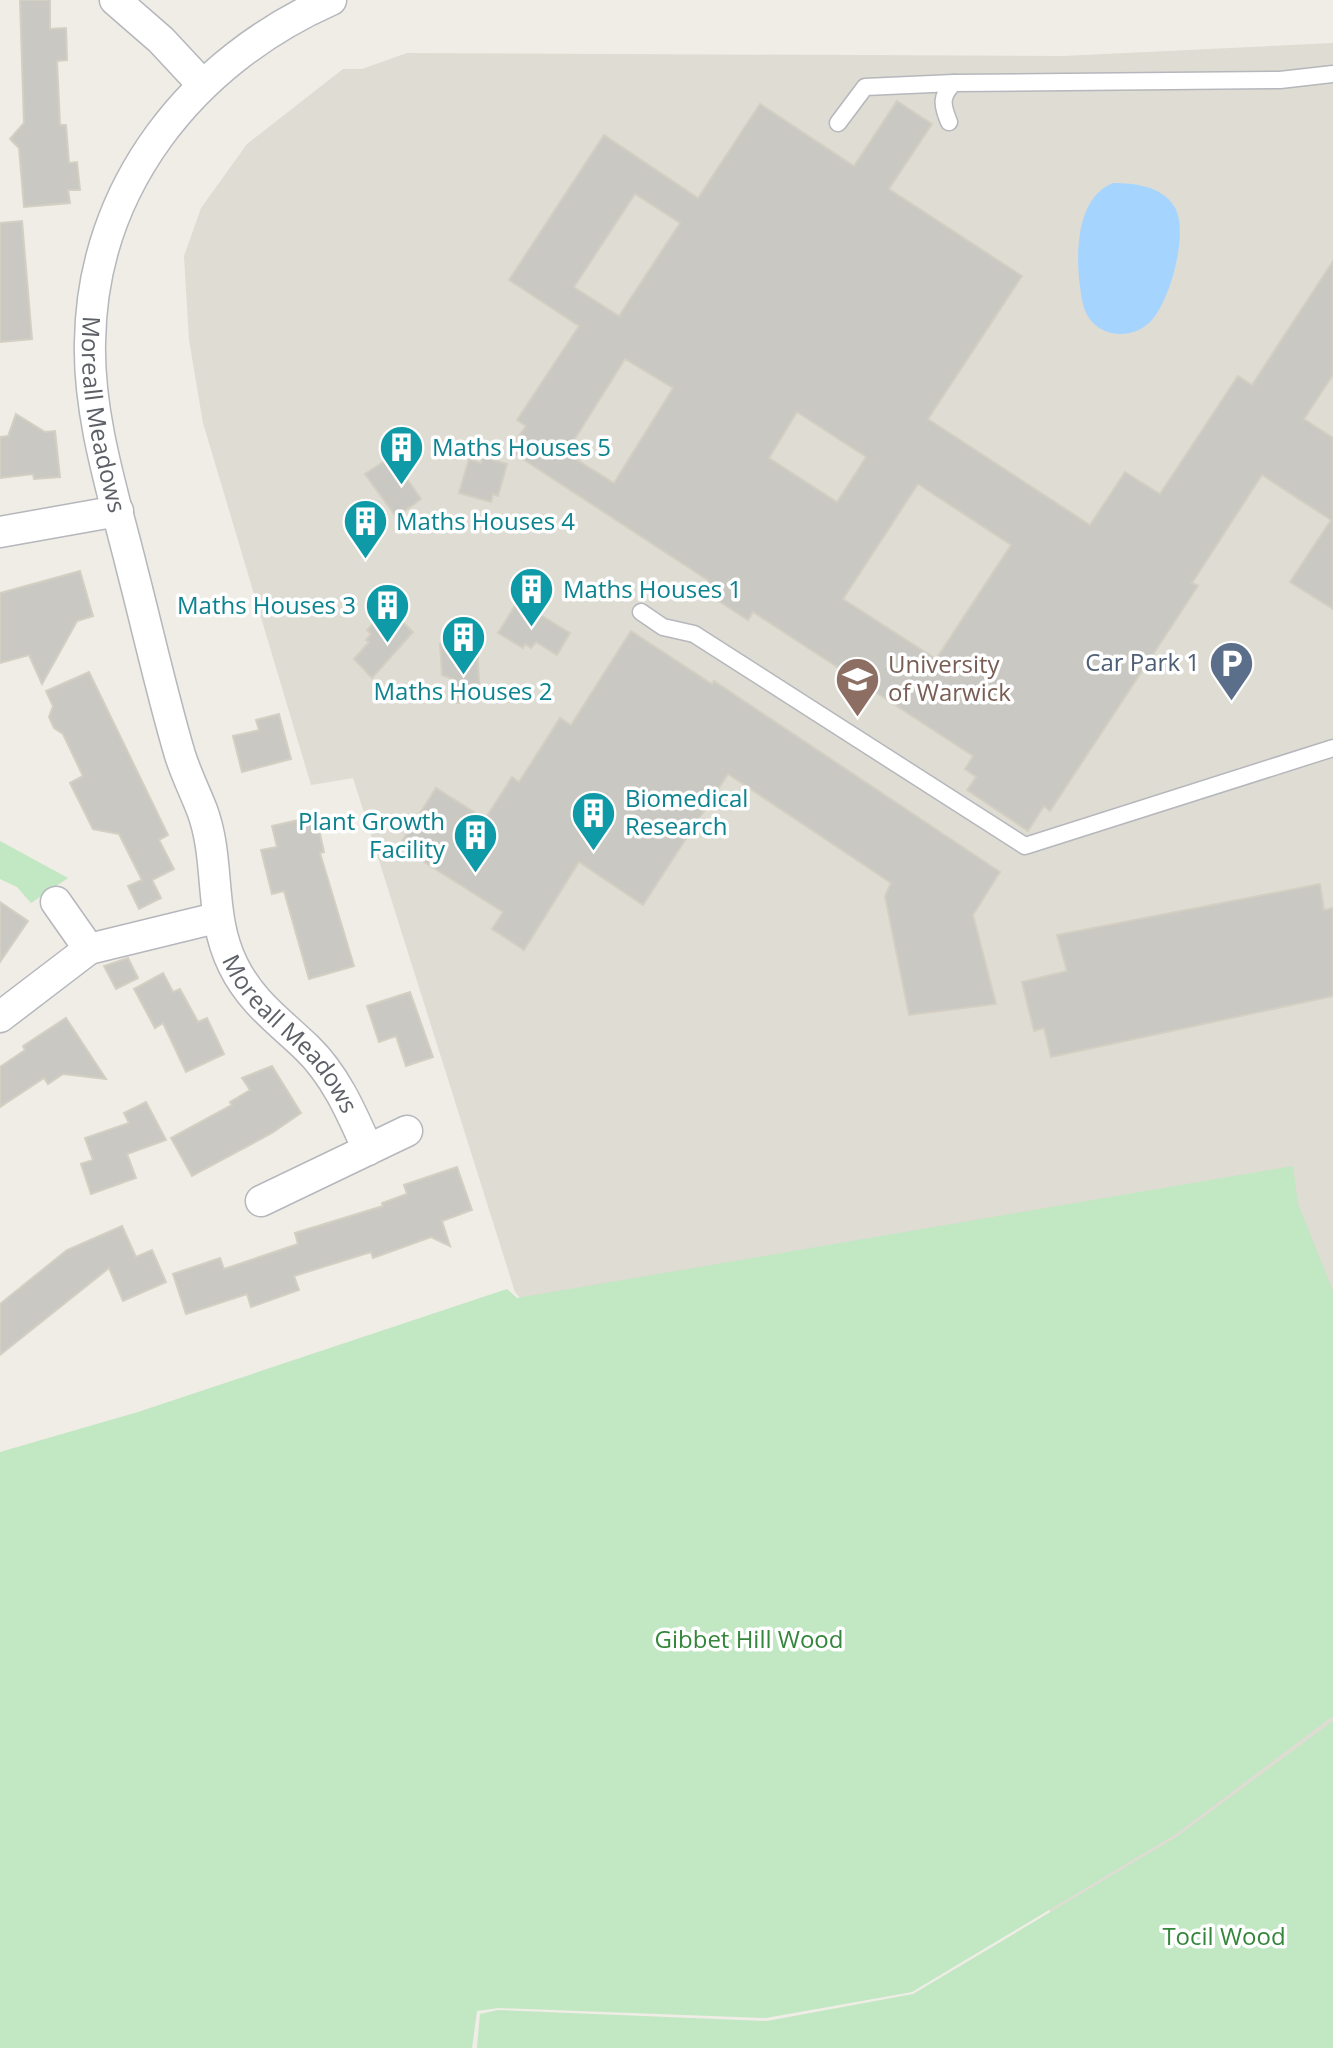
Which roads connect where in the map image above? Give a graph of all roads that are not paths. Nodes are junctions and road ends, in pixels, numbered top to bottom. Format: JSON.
{"nodes":[{"id":1,"x":115,"y":0,"type":"edge"},
{"id":2,"x":331,"y":0,"type":"edge"},
{"id":3,"x":1333,"y":74,"type":"edge"},
{"id":4,"x":954,"y":83,"type":"junction"},
{"id":5,"x":202,"y":84,"type":"junction"},
{"id":6,"x":949,"y":122,"type":"dead end"},
{"id":7,"x":838,"y":123,"type":"dead end"},
{"id":8,"x":118,"y":511,"type":"junction"},
{"id":9,"x":0,"y":532,"type":"edge"},
{"id":10,"x":641,"y":612,"type":"dead end"},
{"id":11,"x":1333,"y":748,"type":"edge"},
{"id":12,"x":56,"y":902,"type":"dead end"},
{"id":13,"x":216,"y":918,"type":"junction"},
{"id":14,"x":89,"y":949,"type":"junction"},
{"id":15,"x":0,"y":1017,"type":"edge"},
{"id":16,"x":407,"y":1131,"type":"dead end"},
{"id":17,"x":368,"y":1150,"type":"junction"},
{"id":18,"x":261,"y":1201,"type":"dead end"}],
"edges":[{"from":1,"to":5,"type":"street"},
{"from":2,"to":5,"type":"street","name":"Moreall Meadows"},
{"from":3,"to":4,"type":"lane"},
{"from":4,"to":6,"type":"lane"},
{"from":4,"to":7,"type":"lane"},
{"from":5,"to":8,"type":"street","name":"Moreall Meadows"},
{"from":8,"to":9,"type":"street"},
{"from":8,"to":13,"type":"street","name":"Moreall Meadows"},
{"from":10,"to":11,"type":"lane"},
{"from":12,"to":14,"type":"street"},
{"from":13,"to":14,"type":"street"},
{"from":13,"to":17,"type":"street","name":"Moreall Meadows"},
{"from":14,"to":15,"type":"street"},
{"from":16,"to":17,"type":"street"},
{"from":17,"to":18,"type":"street"}]}
